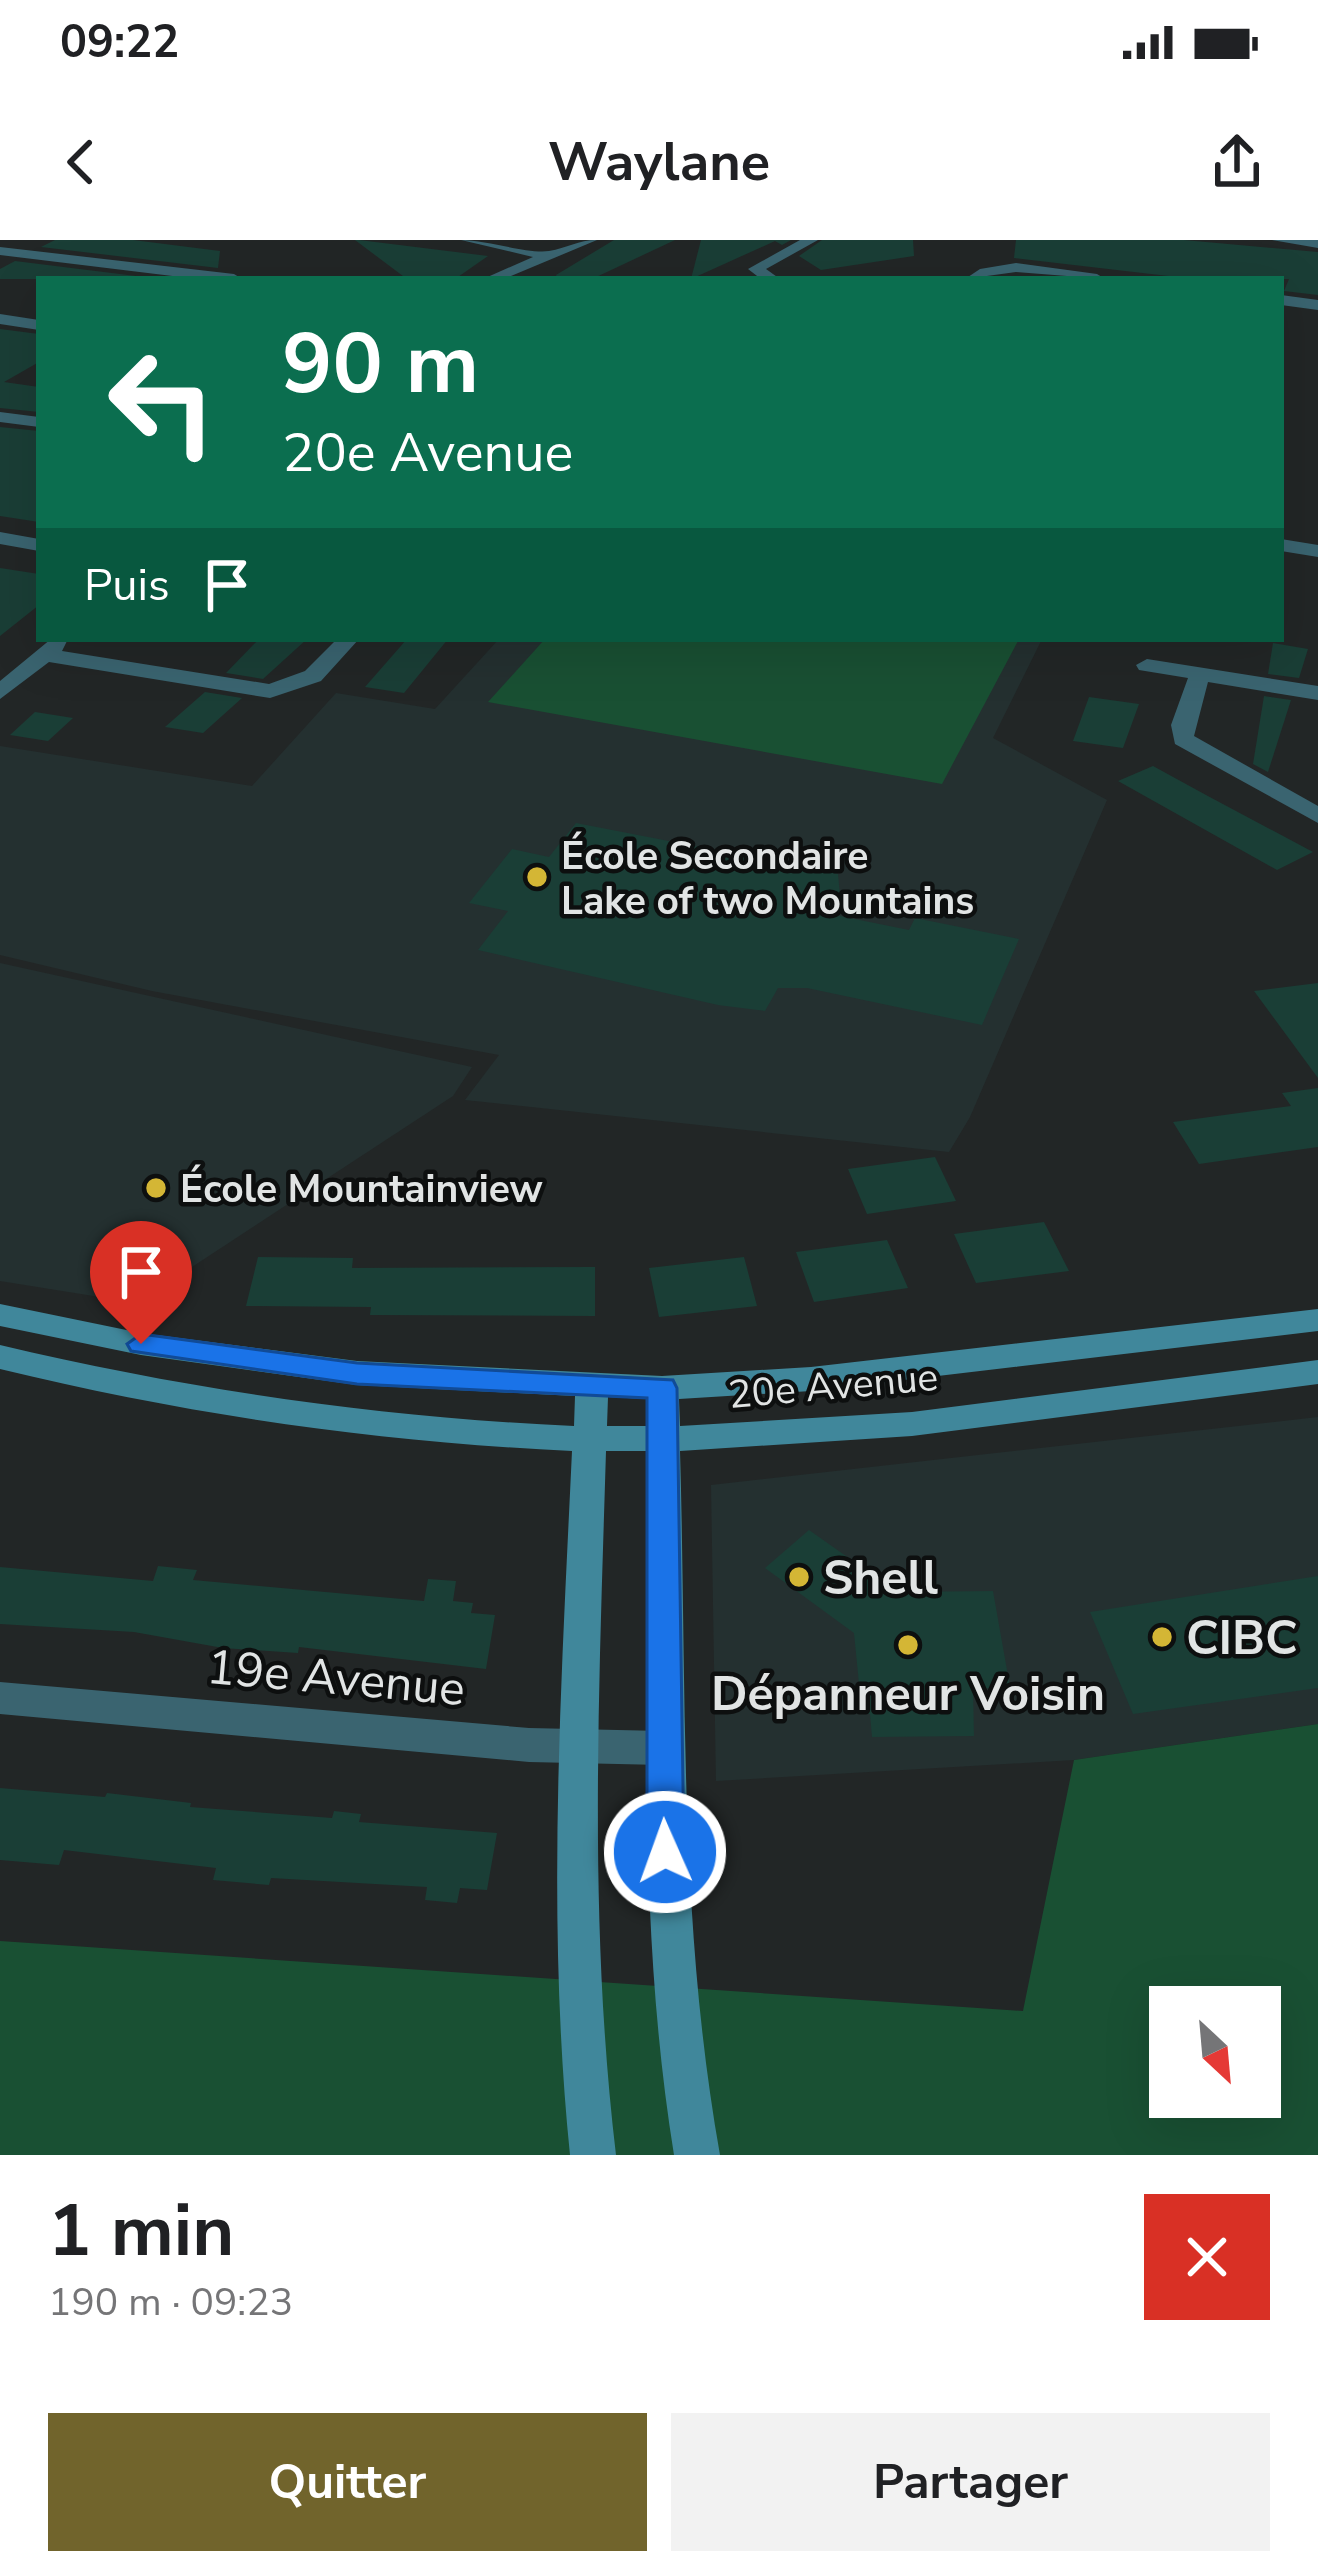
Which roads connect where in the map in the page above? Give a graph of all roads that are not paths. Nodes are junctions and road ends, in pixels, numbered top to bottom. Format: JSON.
{"nodes":[{"id":1,"x":468,"y":240,"type":"edge"},
{"id":2,"x":590,"y":240,"type":"edge"},
{"id":3,"x":812,"y":240,"type":"edge"},
{"id":4,"x":1279,"y":240,"type":"edge"},
{"id":5,"x":1318,"y":244,"type":"edge"},
{"id":6,"x":0,"y":251,"type":"edge"},
{"id":7,"x":547,"y":256,"type":"junction"},
{"id":8,"x":209,"y":276,"type":"edge"},
{"id":9,"x":498,"y":276,"type":"edge"},
{"id":10,"x":767,"y":276,"type":"edge"},
{"id":11,"x":977,"y":276,"type":"edge"},
{"id":12,"x":1072,"y":276,"type":"edge"},
{"id":13,"x":1284,"y":300,"type":"edge"},
{"id":14,"x":1318,"y":304,"type":"edge"},
{"id":15,"x":0,"y":320,"type":"edge"},
{"id":16,"x":36,"y":325,"type":"edge"},
{"id":17,"x":0,"y":416,"type":"edge"},
{"id":18,"x":36,"y":422,"type":"edge"},
{"id":19,"x":0,"y":538,"type":"edge"},
{"id":20,"x":36,"y":544,"type":"edge"},
{"id":21,"x":1284,"y":545,"type":"edge"},
{"id":22,"x":1318,"y":551,"type":"edge"},
{"id":23,"x":61,"y":642,"type":"edge"},
{"id":24,"x":346,"y":642,"type":"edge"},
{"id":25,"x":45,"y":656,"type":"junction"},
{"id":26,"x":1147,"y":665,"type":"dead end"},
{"id":27,"x":1200,"y":674,"type":"junction"},
{"id":28,"x":0,"y":692,"type":"edge"},
{"id":29,"x":1318,"y":693,"type":"edge"},
{"id":30,"x":1318,"y":816,"type":"edge"},
{"id":31,"x":0,"y":1315,"type":"edge"},
{"id":32,"x":1318,"y":1320,"type":"edge"},
{"id":33,"x":0,"y":1357,"type":"edge"},
{"id":34,"x":1318,"y":1372,"type":"edge"},
{"id":35,"x":592,"y":1386,"type":"junction"},
{"id":36,"x":662,"y":1388,"type":"junction"},
{"id":37,"x":590,"y":1439,"type":"junction"},
{"id":38,"x":664,"y":1439,"type":"junction"},
{"id":39,"x":0,"y":1698,"type":"edge"},
{"id":40,"x":576,"y":1747,"type":"junction"},
{"id":41,"x":662,"y":1748,"type":"junction"},
{"id":42,"x":593,"y":2155,"type":"edge"},
{"id":43,"x":697,"y":2155,"type":"edge"}],
"edges":[{"from":1,"to":7,"type":"street"},
{"from":2,"to":7,"type":"street"},
{"from":3,"to":10,"type":"street"},
{"from":4,"to":5,"type":"street"},
{"from":6,"to":8,"type":"street"},
{"from":7,"to":9,"type":"street"},
{"from":11,"to":12,"type":"street"},
{"from":13,"to":14,"type":"street"},
{"from":15,"to":16,"type":"street"},
{"from":17,"to":18,"type":"street"},
{"from":19,"to":20,"type":"street"},
{"from":21,"to":22,"type":"street"},
{"from":23,"to":25,"type":"street"},
{"from":24,"to":25,"type":"street"},
{"from":25,"to":28,"type":"street"},
{"from":26,"to":27,"type":"street"},
{"from":27,"to":29,"type":"street"},
{"from":27,"to":30,"type":"street"},
{"from":31,"to":35,"type":"street","name":"20e Avenue"},
{"from":32,"to":36,"type":"street","name":"20e Avenue"},
{"from":33,"to":37,"type":"street","name":"20e Avenue"},
{"from":34,"to":38,"type":"street","name":"20e Avenue"},
{"from":35,"to":36,"type":"street","name":"20e Avenue"},
{"from":35,"to":37,"type":"street"},
{"from":36,"to":38,"type":"street"},
{"from":37,"to":38,"type":"street","name":"20e Avenue"},
{"from":37,"to":40,"type":"street"},
{"from":38,"to":41,"type":"street"},
{"from":39,"to":40,"type":"street","name":"19e Avenue"},
{"from":40,"to":41,"type":"street","name":"19e Avenue"},
{"from":40,"to":42,"type":"street"},
{"from":41,"to":43,"type":"street"}]}
